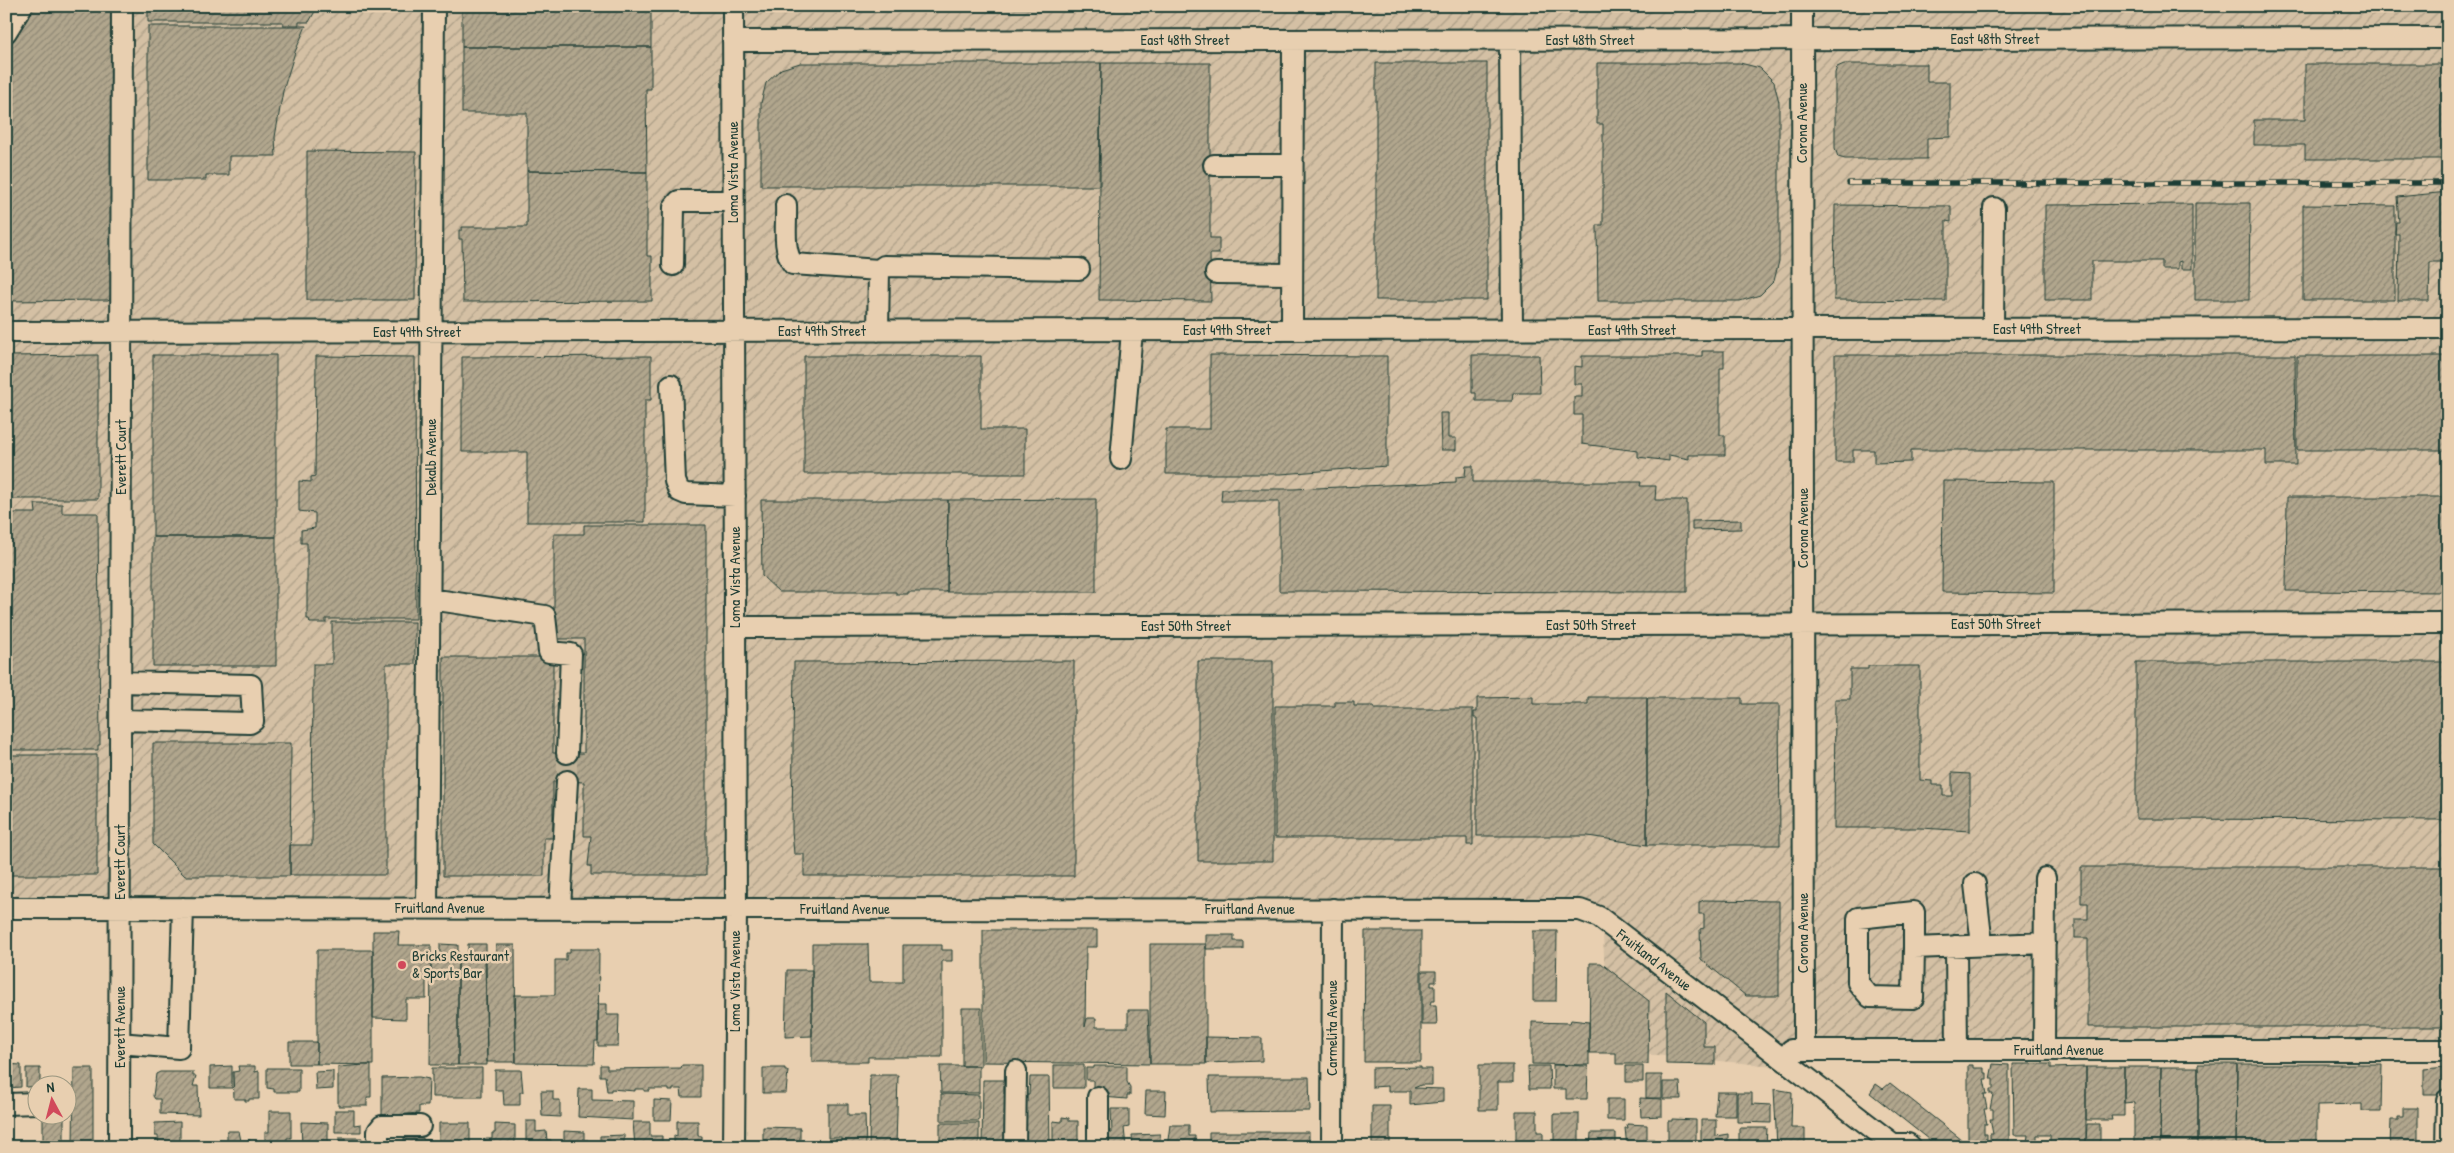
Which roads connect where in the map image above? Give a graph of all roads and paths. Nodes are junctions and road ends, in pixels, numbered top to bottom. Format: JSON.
{"nodes":[{"id":1,"x":22,"y":6,"type":"edge"},
{"id":2,"x":122,"y":6,"type":"edge"},
{"id":3,"x":434,"y":6,"type":"edge"},
{"id":4,"x":733,"y":6,"type":"edge"},
{"id":5,"x":1802,"y":6,"type":"edge"},
{"id":6,"x":6,"y":32,"type":"edge"},
{"id":7,"x":2448,"y":38,"type":"edge"},
{"id":8,"x":1293,"y":40,"type":"junction"},
{"id":9,"x":1510,"y":40,"type":"junction"},
{"id":10,"x":1802,"y":40,"type":"junction"},
{"id":11,"x":733,"y":41,"type":"junction"},
{"id":12,"x":1214,"y":165,"type":"dead end"},
{"id":13,"x":1292,"y":165,"type":"junction"},
{"id":14,"x":734,"y":201,"type":"junction"},
{"id":15,"x":786,"y":205,"type":"dead end"},
{"id":16,"x":1994,"y":208,"type":"dead end"},
{"id":17,"x":673,"y":265,"type":"dead end"},
{"id":18,"x":1079,"y":269,"type":"dead end"},
{"id":19,"x":879,"y":270,"type":"junction"},
{"id":20,"x":1216,"y":273,"type":"dead end"},
{"id":21,"x":1292,"y":274,"type":"junction"},
{"id":22,"x":2448,"y":328,"type":"edge"},
{"id":23,"x":1802,"y":329,"type":"junction"},
{"id":24,"x":1993,"y":329,"type":"junction"},
{"id":25,"x":1292,"y":330,"type":"junction"},
{"id":26,"x":1512,"y":330,"type":"junction"},
{"id":27,"x":734,"y":331,"type":"junction"},
{"id":28,"x":878,"y":331,"type":"junction"},
{"id":29,"x":1132,"y":331,"type":"junction"},
{"id":30,"x":6,"y":332,"type":"edge"},
{"id":31,"x":122,"y":332,"type":"junction"},
{"id":32,"x":432,"y":332,"type":"junction"},
{"id":33,"x":672,"y":385,"type":"dead end"},
{"id":34,"x":1120,"y":459,"type":"dead end"},
{"id":35,"x":734,"y":496,"type":"junction"},
{"id":36,"x":430,"y":599,"type":"junction"},
{"id":37,"x":2448,"y":623,"type":"edge"},
{"id":38,"x":1803,"y":624,"type":"junction"},
{"id":39,"x":735,"y":626,"type":"junction"},
{"id":40,"x":121,"y":682,"type":"junction"},
{"id":41,"x":121,"y":720,"type":"junction"},
{"id":42,"x":567,"y":753,"type":"tunnel mouth"},
{"id":43,"x":567,"y":781,"type":"tunnel mouth"},
{"id":44,"x":2045,"y":878,"type":"dead end"},
{"id":45,"x":1975,"y":884,"type":"dead end"},
{"id":46,"x":6,"y":908,"type":"edge"},
{"id":47,"x":120,"y":908,"type":"junction"},
{"id":48,"x":183,"y":908,"type":"junction"},
{"id":49,"x":427,"y":908,"type":"junction"},
{"id":50,"x":560,"y":908,"type":"junction"},
{"id":51,"x":736,"y":908,"type":"junction"},
{"id":52,"x":1333,"y":909,"type":"junction"},
{"id":53,"x":2045,"y":943,"type":"junction"},
{"id":54,"x":1982,"y":945,"type":"junction"},
{"id":55,"x":1956,"y":946,"type":"junction"},
{"id":56,"x":1914,"y":948,"type":"junction"},
{"id":57,"x":120,"y":1043,"type":"junction"},
{"id":58,"x":1772,"y":1050,"type":"junction"},
{"id":59,"x":1804,"y":1050,"type":"junction"},
{"id":60,"x":1957,"y":1050,"type":"junction"},
{"id":61,"x":2044,"y":1050,"type":"junction"},
{"id":62,"x":2448,"y":1050,"type":"edge"},
{"id":63,"x":1016,"y":1071,"type":"dead end"},
{"id":64,"x":1098,"y":1097,"type":"dead end"},
{"id":65,"x":2447,"y":1100,"type":"edge"},
{"id":66,"x":28,"y":1103,"type":"edge"},
{"id":67,"x":6,"y":1104,"type":"edge"},
{"id":68,"x":420,"y":1126,"type":"dead end"},
{"id":69,"x":1899,"y":1146,"type":"edge"},
{"id":70,"x":119,"y":1147,"type":"edge"},
{"id":71,"x":378,"y":1147,"type":"edge"},
{"id":72,"x":734,"y":1147,"type":"edge"},
{"id":73,"x":1015,"y":1147,"type":"edge"},
{"id":74,"x":1098,"y":1147,"type":"edge"},
{"id":75,"x":1332,"y":1147,"type":"edge"},
{"id":76,"x":2446,"y":1147,"type":"edge"}],
"edges":[{"from":1,"to":6,"type":"street"},
{"from":2,"to":31,"type":"street","name":"Everett Court"},
{"from":3,"to":32,"type":"street","name":"Dekalb Avenue"},
{"from":4,"to":11,"type":"street","name":"Loma Vista Avenue"},
{"from":5,"to":10,"type":"street","name":"Corona Avenue"},
{"from":7,"to":10,"type":"street","name":"East 48th Street"},
{"from":8,"to":9,"type":"street","name":"East 48th Street"},
{"from":8,"to":11,"type":"street","name":"East 48th Street"},
{"from":8,"to":13,"type":"street"},
{"from":9,"to":10,"type":"street","name":"East 48th Street"},
{"from":9,"to":26,"type":"street"},
{"from":10,"to":23,"type":"street","name":"Corona Avenue"},
{"from":11,"to":14,"type":"street","name":"Loma Vista Avenue"},
{"from":12,"to":13,"type":"street"},
{"from":13,"to":21,"type":"street"},
{"from":14,"to":17,"type":"street"},
{"from":14,"to":27,"type":"street","name":"Loma Vista Avenue"},
{"from":15,"to":19,"type":"street"},
{"from":16,"to":24,"type":"street"},
{"from":18,"to":19,"type":"street"},
{"from":19,"to":28,"type":"street"},
{"from":20,"to":21,"type":"street"},
{"from":21,"to":25,"type":"street"},
{"from":22,"to":24,"type":"street","name":"East 49th Street"},
{"from":23,"to":24,"type":"street","name":"East 49th Street"},
{"from":23,"to":26,"type":"street","name":"East 49th Street"},
{"from":23,"to":38,"type":"street","name":"Corona Avenue"},
{"from":25,"to":26,"type":"street","name":"East 49th Street"},
{"from":25,"to":29,"type":"street","name":"East 49th Street"},
{"from":27,"to":28,"type":"street","name":"East 49th Street"},
{"from":27,"to":32,"type":"street","name":"East 49th Street"},
{"from":27,"to":35,"type":"street","name":"Loma Vista Avenue"},
{"from":28,"to":29,"type":"street","name":"East 49th Street"},
{"from":29,"to":34,"type":"street"},
{"from":30,"to":31,"type":"street","name":"East 49th Street"},
{"from":31,"to":32,"type":"street","name":"East 49th Street"},
{"from":31,"to":40,"type":"street","name":"Everett Court"},
{"from":32,"to":36,"type":"street","name":"Dekalb Avenue"},
{"from":33,"to":35,"type":"street"},
{"from":35,"to":39,"type":"street","name":"Loma Vista Avenue"},
{"from":36,"to":42,"type":"street"},
{"from":36,"to":49,"type":"street","name":"Dekalb Avenue"},
{"from":37,"to":38,"type":"street","name":"East 50th Street"},
{"from":38,"to":39,"type":"street","name":"East 50th Street"},
{"from":38,"to":59,"type":"street","name":"Corona Avenue"},
{"from":39,"to":51,"type":"street","name":"Loma Vista Avenue"},
{"from":40,"to":41,"type":"street","name":"Everett Court"},
{"from":40,"to":41,"type":"street"},
{"from":41,"to":47,"type":"street","name":"Everett Court"},
{"from":43,"to":50,"type":"street"},
{"from":44,"to":53,"type":"street"},
{"from":45,"to":54,"type":"street"},
{"from":46,"to":47,"type":"street","name":"Fruitland Avenue"},
{"from":47,"to":48,"type":"street","name":"Fruitland Avenue"},
{"from":47,"to":57,"type":"street","name":"Everett Avenue"},
{"from":48,"to":49,"type":"street","name":"Fruitland Avenue"},
{"from":48,"to":57,"type":"street"},
{"from":49,"to":50,"type":"street","name":"Fruitland Avenue"},
{"from":50,"to":51,"type":"street","name":"Fruitland Avenue"},
{"from":51,"to":52,"type":"street","name":"Fruitland Avenue"},
{"from":51,"to":72,"type":"street","name":"Loma Vista Avenue"},
{"from":52,"to":58,"type":"street","name":"Fruitland Avenue"},
{"from":52,"to":75,"type":"street","name":"Carmelita Avenue"},
{"from":53,"to":54,"type":"street"},
{"from":53,"to":61,"type":"street"},
{"from":54,"to":55,"type":"street"},
{"from":55,"to":56,"type":"street"},
{"from":55,"to":60,"type":"street"},
{"from":56,"to":56,"type":"street"},
{"from":57,"to":70,"type":"street","name":"Everett Avenue"},
{"from":58,"to":59,"type":"street","name":"Fruitland Avenue"},
{"from":58,"to":69,"type":"street"},
{"from":59,"to":60,"type":"street","name":"Fruitland Avenue"},
{"from":60,"to":61,"type":"street","name":"Fruitland Avenue"},
{"from":61,"to":62,"type":"street","name":"Fruitland Avenue"},
{"from":63,"to":73,"type":"street"},
{"from":64,"to":74,"type":"street"},
{"from":65,"to":76,"type":"street"},
{"from":66,"to":67,"type":"street"},
{"from":68,"to":71,"type":"street"}]}
